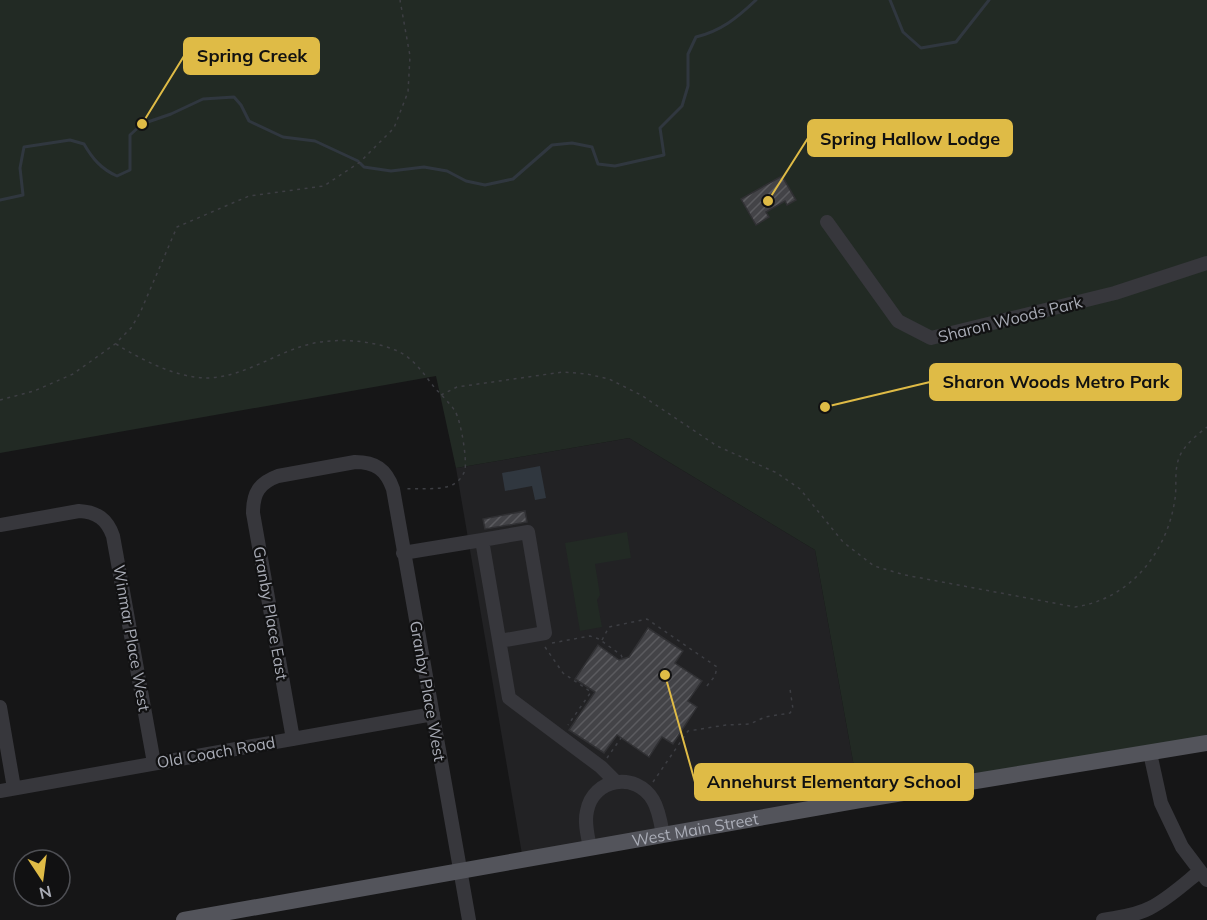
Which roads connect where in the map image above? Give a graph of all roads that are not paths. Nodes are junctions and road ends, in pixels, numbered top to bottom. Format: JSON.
{"nodes":[{"id":1,"x":827,"y":222,"type":"dead end"},
{"id":2,"x":1207,"y":263,"type":"edge"},
{"id":3,"x":379,"y":467,"type":"joint"},
{"id":4,"x":0,"y":525,"type":"edge"},
{"id":5,"x":482,"y":540,"type":"junction"},
{"id":6,"x":403,"y":553,"type":"junction"},
{"id":7,"x":500,"y":641,"type":"junction"},
{"id":8,"x":0,"y":707,"type":"edge"},
{"id":9,"x":433,"y":714,"type":"junction"},
{"id":10,"x":293,"y":739,"type":"junction"},
{"id":11,"x":1207,"y":743,"type":"edge"},
{"id":12,"x":1150,"y":753,"type":"junction"},
{"id":13,"x":154,"y":763,"type":"junction"},
{"id":14,"x":615,"y":781,"type":"junction"},
{"id":15,"x":7,"y":790,"type":"edge"},
{"id":16,"x":663,"y":835,"type":"junction"},
{"id":17,"x":591,"y":848,"type":"junction"},
{"id":18,"x":460,"y":872,"type":"junction"},
{"id":19,"x":1204,"y":875,"type":"edge"},
{"id":20,"x":184,"y":920,"type":"edge"},
{"id":21,"x":470,"y":920,"type":"edge"},
{"id":22,"x":1103,"y":920,"type":"edge"}],
"edges":[{"from":1,"to":2,"type":"street","name":"Sharon Woods Park"},
{"from":3,"to":6,"type":"street","name":"Granby Place West"},
{"from":3,"to":10,"type":"street","name":"Granby Place East"},
{"from":4,"to":13,"type":"street","name":"Winmar Place West"},
{"from":5,"to":6,"type":"street"},
{"from":5,"to":7,"type":"street"},
{"from":5,"to":7,"type":"street"},
{"from":6,"to":9,"type":"street","name":"Granby Place West"},
{"from":7,"to":14,"type":"street"},
{"from":8,"to":15,"type":"street"},
{"from":9,"to":10,"type":"street","name":"Old Coach Road"},
{"from":9,"to":18,"type":"street","name":"Granby Place West"},
{"from":10,"to":13,"type":"street","name":"Old Coach Road"},
{"from":11,"to":12,"type":"main road","name":"West Main Street"},
{"from":12,"to":16,"type":"main road","name":"West Main Street"},
{"from":12,"to":19,"type":"street"},
{"from":13,"to":15,"type":"street","name":"Old Coach Road"},
{"from":14,"to":16,"type":"street"},
{"from":14,"to":17,"type":"street"},
{"from":16,"to":17,"type":"main road","name":"West Main Street"},
{"from":17,"to":18,"type":"main road","name":"West Main Street"},
{"from":18,"to":20,"type":"main road","name":"West Main Street"},
{"from":18,"to":21,"type":"street","name":"Granby Place West"},
{"from":19,"to":22,"type":"street"}]}
